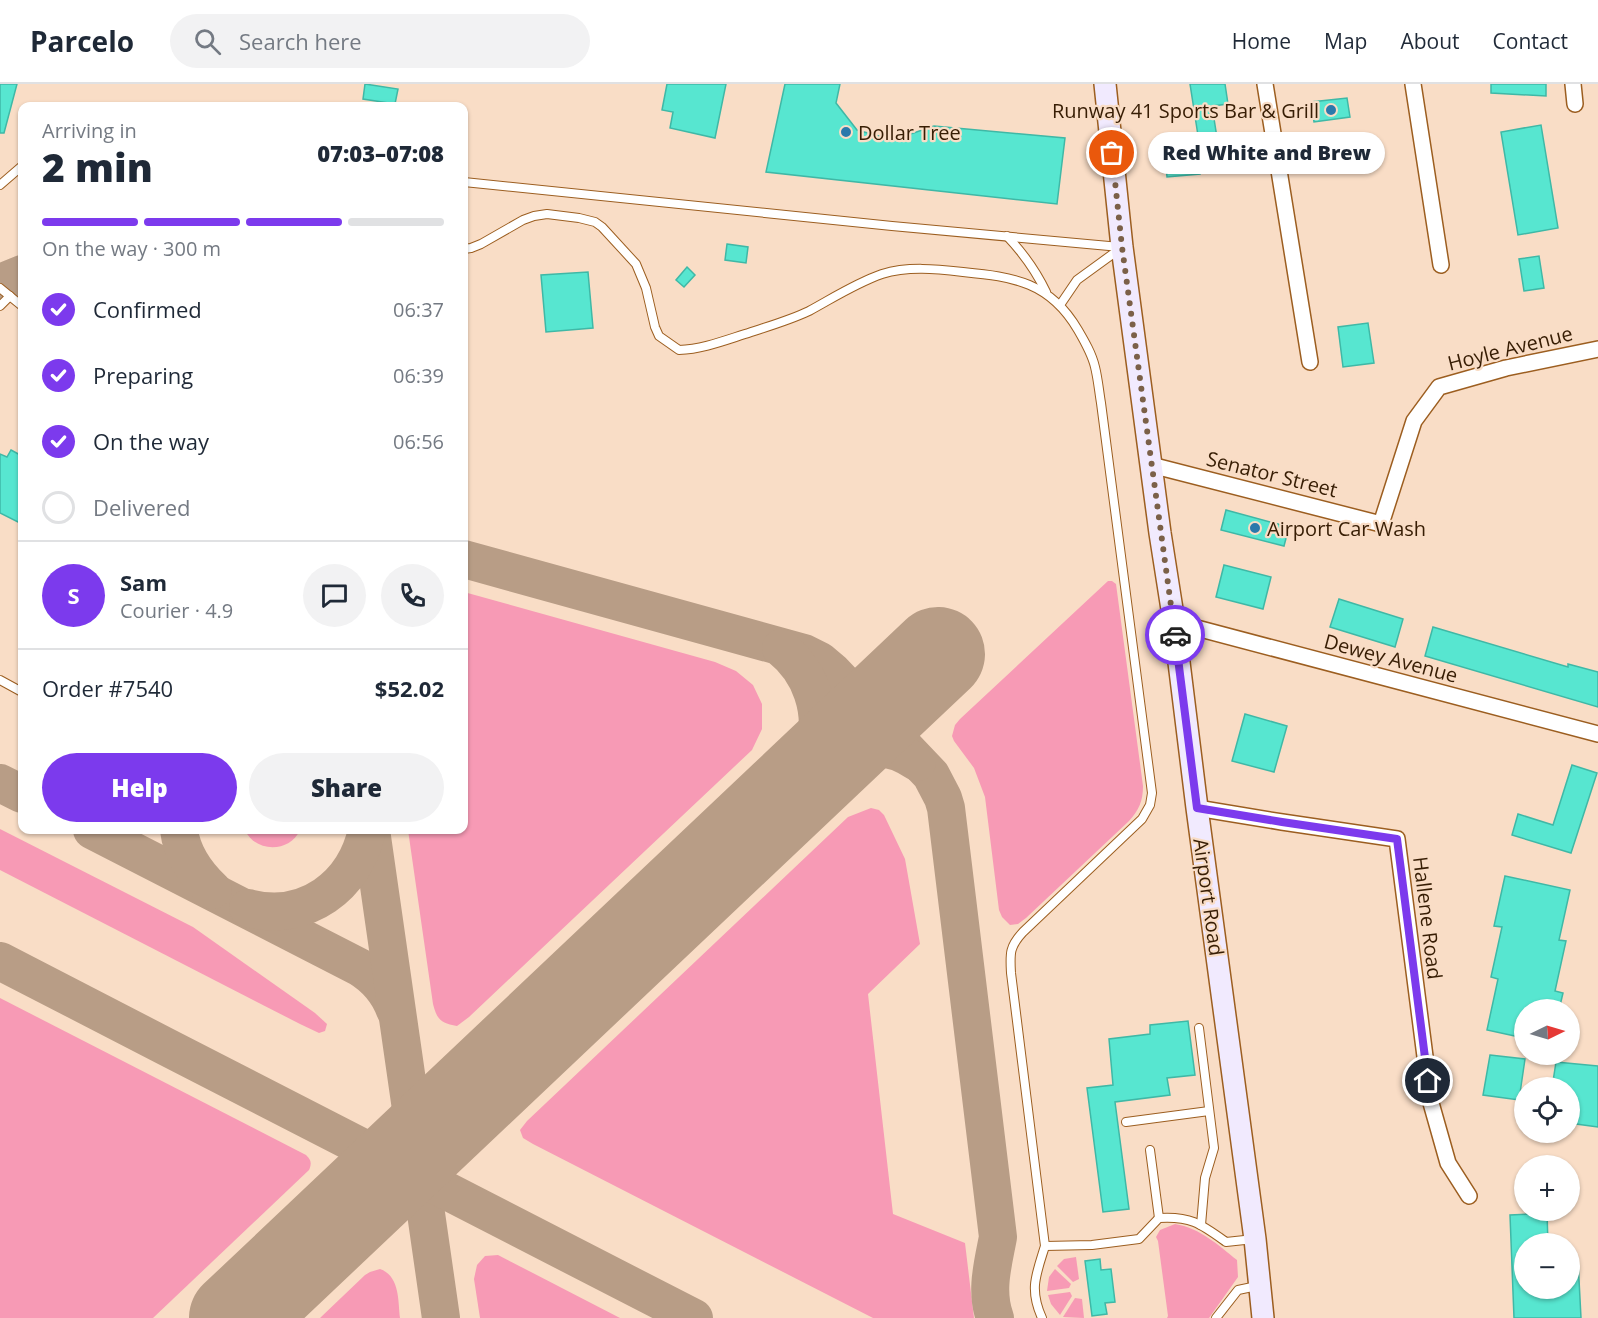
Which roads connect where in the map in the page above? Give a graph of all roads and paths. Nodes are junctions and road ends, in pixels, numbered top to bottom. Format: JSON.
{"nodes":[{"id":1,"x":1105,"y":84,"type":"edge"},
{"id":2,"x":1265,"y":84,"type":"edge"},
{"id":3,"x":1413,"y":84,"type":"edge"},
{"id":4,"x":1573,"y":84,"type":"edge"},
{"id":5,"x":1575,"y":104,"type":"dead end"},
{"id":6,"x":18,"y":169,"type":"edge"},
{"id":7,"x":468,"y":182,"type":"edge"},
{"id":8,"x":0,"y":185,"type":"edge"},
{"id":9,"x":1007,"y":236,"type":"junction"},
{"id":10,"x":1122,"y":247,"type":"junction"},
{"id":11,"x":468,"y":248,"type":"edge"},
{"id":12,"x":1441,"y":265,"type":"dead end"},
{"id":13,"x":0,"y":288,"type":"edge"},
{"id":14,"x":1047,"y":294,"type":"junction"},
{"id":15,"x":10,"y":296,"type":"junction"},
{"id":16,"x":18,"y":303,"type":"edge"},
{"id":17,"x":1060,"y":305,"type":"junction"},
{"id":18,"x":0,"y":306,"type":"edge"},
{"id":19,"x":1598,"y":349,"type":"edge"},
{"id":20,"x":1310,"y":362,"type":"dead end"},
{"id":21,"x":1152,"y":465,"type":"junction"},
{"id":22,"x":1382,"y":524,"type":"joint"},
{"id":23,"x":1174,"y":622,"type":"junction"},
{"id":24,"x":0,"y":680,"type":"edge"},
{"id":25,"x":18,"y":690,"type":"edge"},
{"id":26,"x":1598,"y":734,"type":"edge"},
{"id":27,"x":1197,"y":808,"type":"junction"},
{"id":28,"x":1199,"y":1028,"type":"dead end"},
{"id":29,"x":1209,"y":1111,"type":"junction"},
{"id":30,"x":1126,"y":1122,"type":"dead end"},
{"id":31,"x":1149,"y":1150,"type":"dead end"},
{"id":32,"x":1469,"y":1197,"type":"dead end"},
{"id":33,"x":1159,"y":1218,"type":"junction"},
{"id":34,"x":1202,"y":1225,"type":"junction"},
{"id":35,"x":1255,"y":1239,"type":"junction"},
{"id":36,"x":1045,"y":1246,"type":"junction"},
{"id":37,"x":1260,"y":1285,"type":"junction"},
{"id":38,"x":1042,"y":1318,"type":"edge"},
{"id":39,"x":1216,"y":1318,"type":"edge"},
{"id":40,"x":1263,"y":1318,"type":"edge"}],
"edges":[{"from":1,"to":10,"type":"main road","name":"Airport Road"},
{"from":2,"to":20,"type":"street"},
{"from":3,"to":12,"type":"street"},
{"from":4,"to":5,"type":"street"},
{"from":6,"to":8,"type":"lane"},
{"from":7,"to":9,"type":"lane"},
{"from":9,"to":10,"type":"lane"},
{"from":9,"to":14,"type":"lane"},
{"from":10,"to":17,"type":"lane"},
{"from":10,"to":21,"type":"main road","name":"Airport Road"},
{"from":11,"to":14,"type":"lane"},
{"from":13,"to":15,"type":"lane"},
{"from":14,"to":17,"type":"lane"},
{"from":15,"to":16,"type":"lane"},
{"from":15,"to":18,"type":"lane"},
{"from":17,"to":36,"type":"lane"},
{"from":19,"to":22,"type":"street","name":"Hoyle Avenue"},
{"from":21,"to":22,"type":"street","name":"Senator Street"},
{"from":21,"to":23,"type":"main road","name":"Airport Road"},
{"from":23,"to":26,"type":"street","name":"Dewey Avenue"},
{"from":23,"to":27,"type":"main road","name":"Airport Road"},
{"from":24,"to":25,"type":"lane"},
{"from":27,"to":32,"type":"street","name":"Hallene Road"},
{"from":27,"to":35,"type":"main road","name":"Airport Road"},
{"from":28,"to":29,"type":"lane"},
{"from":29,"to":30,"type":"lane"},
{"from":29,"to":34,"type":"lane"},
{"from":31,"to":33,"type":"lane"},
{"from":33,"to":34,"type":"lane"},
{"from":33,"to":36,"type":"lane"},
{"from":34,"to":35,"type":"lane"},
{"from":35,"to":37,"type":"main road","name":"Airport Road"},
{"from":36,"to":38,"type":"lane"},
{"from":37,"to":39,"type":"lane"},
{"from":37,"to":40,"type":"main road","name":"Airport Road"}]}
